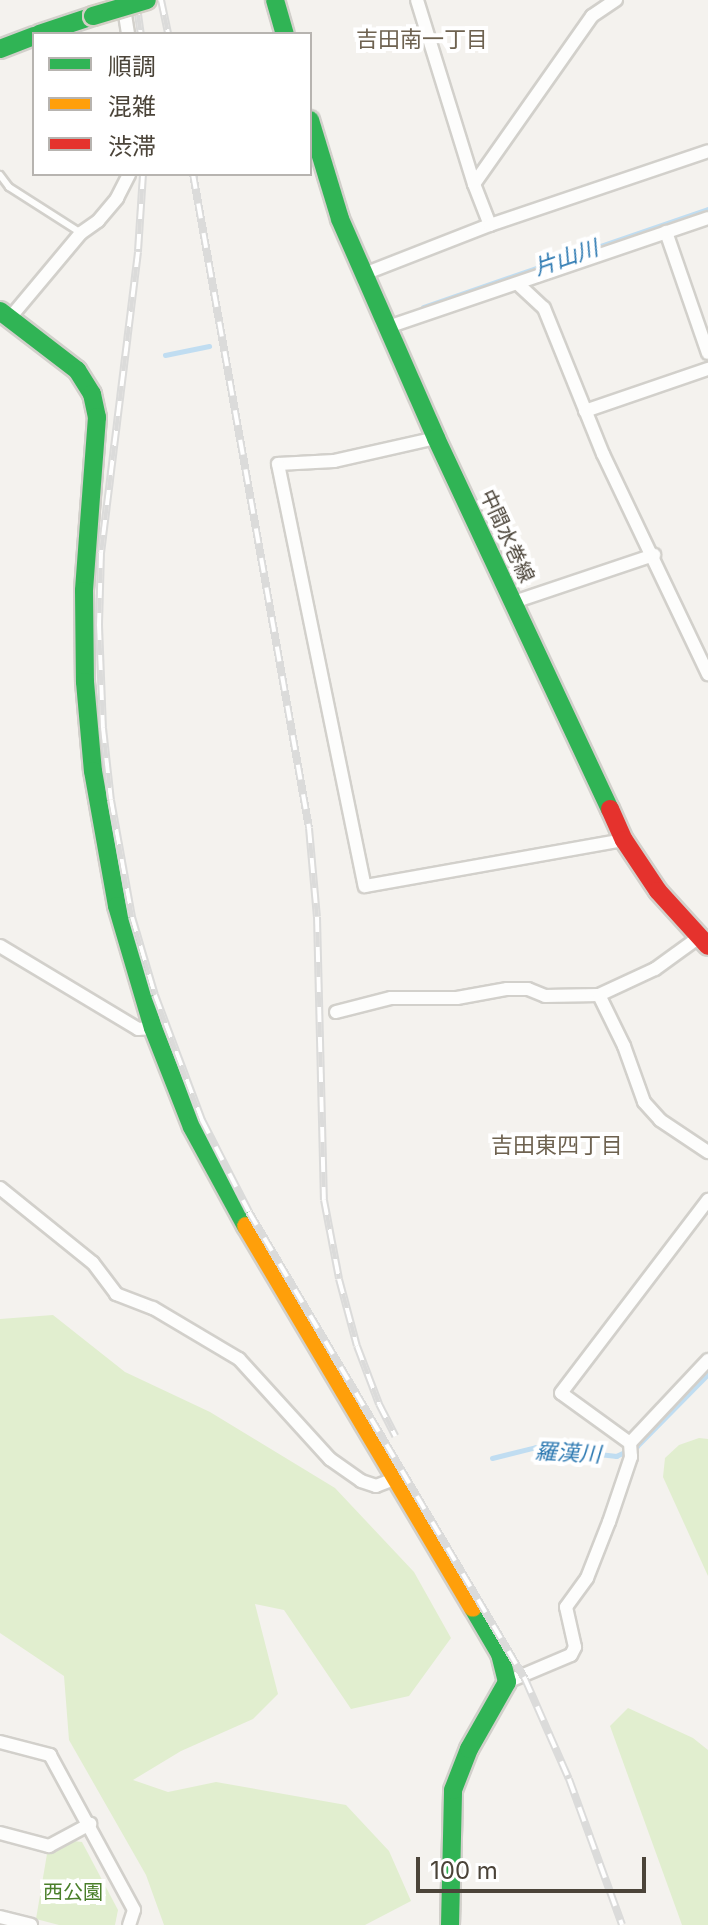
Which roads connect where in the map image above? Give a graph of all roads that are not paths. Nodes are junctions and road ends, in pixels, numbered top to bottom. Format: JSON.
{"nodes":[{"id":1,"x":122,"y":0,"type":"edge"},
{"id":2,"x":147,"y":0,"type":"edge"},
{"id":3,"x":275,"y":0,"type":"edge"},
{"id":4,"x":417,"y":0,"type":"edge"},
{"id":5,"x":613,"y":0,"type":"edge"},
{"id":6,"x":46,"y":32,"type":"edge"},
{"id":7,"x":128,"y":32,"type":"edge"},
{"id":8,"x":284,"y":32,"type":"edge"},
{"id":9,"x":32,"y":37,"type":"edge"},
{"id":10,"x":0,"y":49,"type":"edge"},
{"id":11,"x":312,"y":127,"type":"edge"},
{"id":12,"x":708,"y":151,"type":"edge"},
{"id":13,"x":0,"y":175,"type":"edge"},
{"id":14,"x":128,"y":176,"type":"edge"},
{"id":15,"x":474,"y":184,"type":"junction"},
{"id":16,"x":708,"y":218,"type":"edge"},
{"id":17,"x":490,"y":225,"type":"junction"},
{"id":18,"x":666,"y":232,"type":"junction"},
{"id":19,"x":81,"y":233,"type":"junction"},
{"id":20,"x":364,"y":274,"type":"junction"},
{"id":21,"x":518,"y":284,"type":"junction"},
{"id":22,"x":5,"y":315,"type":"edge"},
{"id":23,"x":388,"y":327,"type":"junction"},
{"id":24,"x":0,"y":336,"type":"edge"},
{"id":25,"x":708,"y":353,"type":"edge"},
{"id":26,"x":708,"y":369,"type":"edge"},
{"id":27,"x":585,"y":411,"type":"junction"},
{"id":28,"x":436,"y":438,"type":"junction"},
{"id":29,"x":654,"y":555,"type":"junction"},
{"id":30,"x":514,"y":602,"type":"junction"},
{"id":31,"x":708,"y":674,"type":"edge"},
{"id":32,"x":624,"y":840,"type":"junction"},
{"id":33,"x":703,"y":942,"type":"edge"},
{"id":34,"x":0,"y":946,"type":"edge"},
{"id":35,"x":599,"y":995,"type":"junction"},
{"id":36,"x":336,"y":1012,"type":"dead end"},
{"id":37,"x":153,"y":1028,"type":"junction"},
{"id":38,"x":708,"y":1152,"type":"edge"},
{"id":39,"x":0,"y":1188,"type":"edge"},
{"id":40,"x":708,"y":1200,"type":"edge"},
{"id":41,"x":708,"y":1360,"type":"edge"},
{"id":42,"x":630,"y":1443,"type":"junction"},
{"id":43,"x":394,"y":1479,"type":"junction"},
{"id":44,"x":507,"y":1682,"type":"junction"},
{"id":45,"x":0,"y":1742,"type":"edge"},
{"id":46,"x":90,"y":1824,"type":"junction"},
{"id":47,"x":0,"y":1833,"type":"edge"},
{"id":48,"x":0,"y":1917,"type":"edge"},
{"id":49,"x":31,"y":1925,"type":"edge"},
{"id":50,"x":129,"y":1925,"type":"edge"},
{"id":51,"x":450,"y":1925,"type":"edge"}],
"edges":[{"from":1,"to":7,"type":"street"},
{"from":2,"to":6,"type":"street","bridge":true},
{"from":3,"to":8,"type":"street"},
{"from":4,"to":15,"type":"street"},
{"from":5,"to":15,"type":"street"},
{"from":9,"to":10,"type":"street"},
{"from":11,"to":20,"type":"street","name":"中間水巻線"},
{"from":12,"to":17,"type":"street"},
{"from":13,"to":19,"type":"lane"},
{"from":14,"to":19,"type":"street"},
{"from":15,"to":17,"type":"street"},
{"from":16,"to":18,"type":"street"},
{"from":17,"to":20,"type":"street"},
{"from":18,"to":21,"type":"street"},
{"from":18,"to":25,"type":"street"},
{"from":19,"to":22,"type":"street"},
{"from":20,"to":23,"type":"street","name":"中間水巻線"},
{"from":21,"to":23,"type":"street"},
{"from":21,"to":27,"type":"street"},
{"from":22,"to":24,"type":"street"},
{"from":22,"to":37,"type":"street"},
{"from":23,"to":28,"type":"street","name":"中間水巻線"},
{"from":26,"to":27,"type":"street"},
{"from":27,"to":29,"type":"street"},
{"from":28,"to":30,"type":"street","name":"中間水巻線"},
{"from":28,"to":32,"type":"street"},
{"from":29,"to":30,"type":"street"},
{"from":29,"to":31,"type":"street"},
{"from":30,"to":32,"type":"street","name":"中間水巻線"},
{"from":32,"to":33,"type":"street","name":"中間水巻線"},
{"from":33,"to":35,"type":"street"},
{"from":34,"to":37,"type":"street"},
{"from":35,"to":36,"type":"street"},
{"from":35,"to":38,"type":"street"},
{"from":37,"to":43,"type":"street"},
{"from":39,"to":43,"type":"street"},
{"from":40,"to":42,"type":"street"},
{"from":41,"to":42,"type":"street"},
{"from":42,"to":44,"type":"street"},
{"from":43,"to":44,"type":"street"},
{"from":44,"to":51,"type":"street"},
{"from":45,"to":46,"type":"street"},
{"from":46,"to":47,"type":"street"},
{"from":46,"to":50,"type":"street"},
{"from":48,"to":49,"type":"street"}]}
